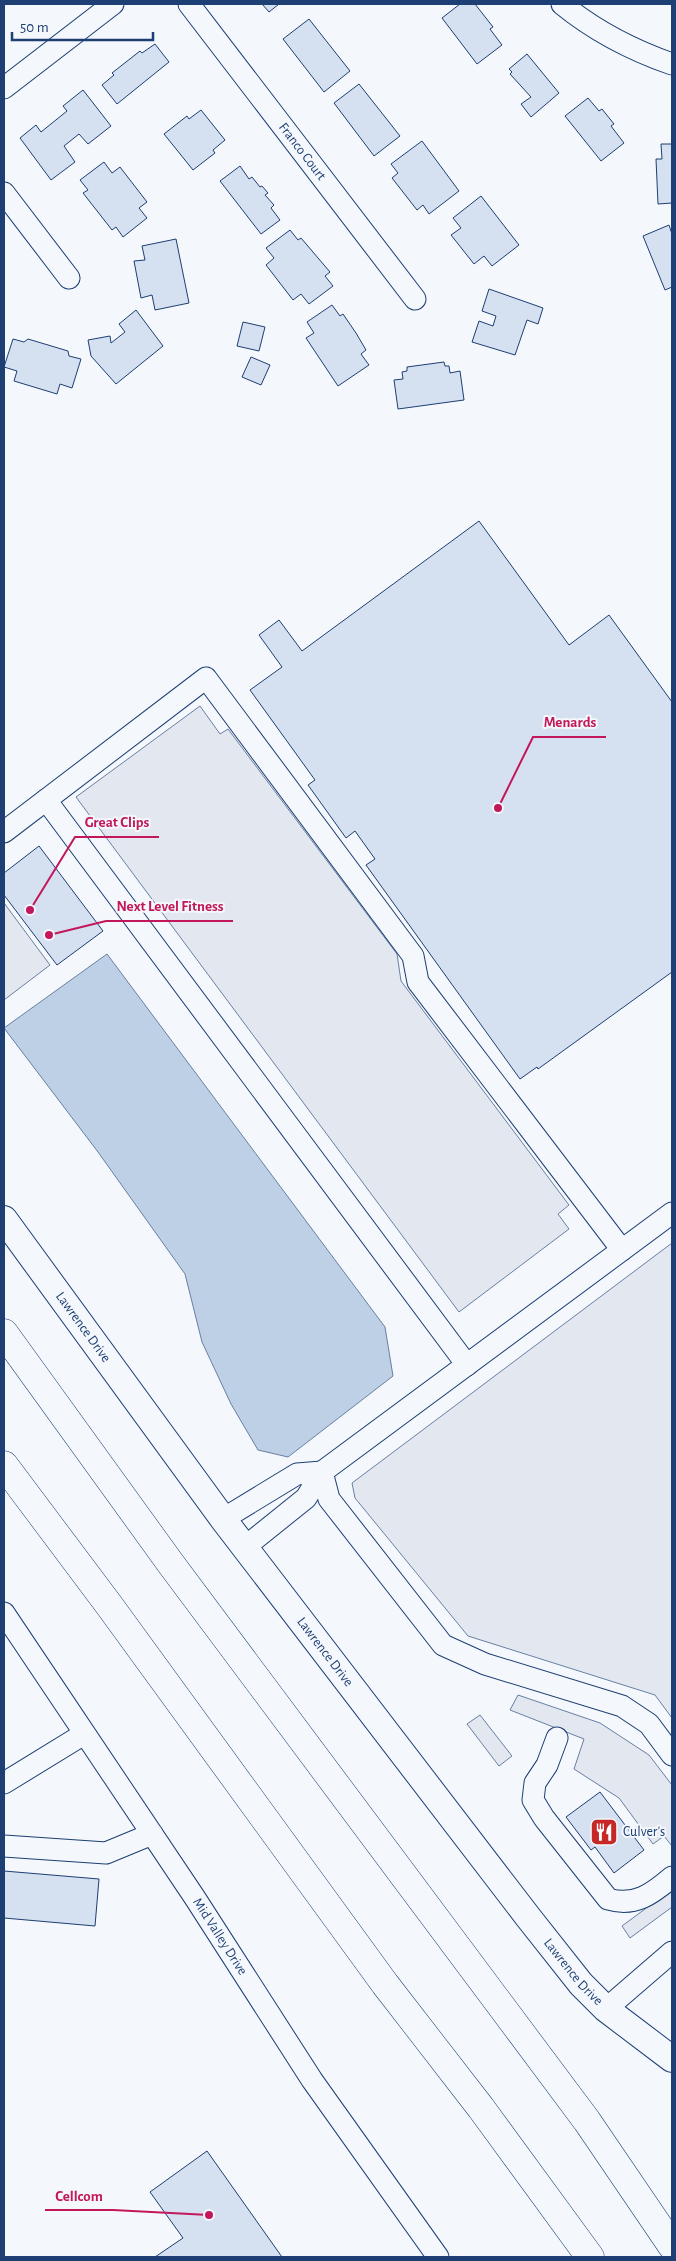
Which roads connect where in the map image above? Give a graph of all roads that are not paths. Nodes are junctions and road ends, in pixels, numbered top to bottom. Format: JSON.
{"nodes":[{"id":1,"x":113,"y":4,"type":"edge"},
{"id":2,"x":188,"y":4,"type":"edge"},
{"id":3,"x":562,"y":4,"type":"edge"},
{"id":4,"x":672,"y":64,"type":"edge"},
{"id":5,"x":4,"y":88,"type":"edge"},
{"id":6,"x":4,"y":193,"type":"edge"},
{"id":7,"x":69,"y":278,"type":"dead end"},
{"id":8,"x":415,"y":299,"type":"dead end"},
{"id":9,"x":46,"y":800,"type":"junction"},
{"id":10,"x":4,"y":832,"type":"edge"},
{"id":11,"x":672,"y":1213,"type":"edge"},
{"id":12,"x":4,"y":1219,"type":"edge"},
{"id":13,"x":622,"y":1250,"type":"junction"},
{"id":14,"x":4,"y":1333,"type":"edge"},
{"id":15,"x":466,"y":1365,"type":"junction"},
{"id":16,"x":4,"y":1465,"type":"edge"},
{"id":17,"x":322,"y":1472,"type":"junction"},
{"id":18,"x":223,"y":1519,"type":"junction"},
{"id":19,"x":246,"y":1547,"type":"junction"},
{"id":20,"x":4,"y":1613,"type":"edge"},
{"id":21,"x":84,"y":1734,"type":"junction"},
{"id":22,"x":557,"y":1738,"type":"dead end"},
{"id":23,"x":672,"y":1755,"type":"edge"},
{"id":24,"x":4,"y":1782,"type":"edge"},
{"id":25,"x":152,"y":1834,"type":"junction"},
{"id":26,"x":4,"y":1846,"type":"edge"},
{"id":27,"x":672,"y":1877,"type":"edge"},
{"id":28,"x":672,"y":1952,"type":"edge"},
{"id":29,"x":606,"y":2009,"type":"junction"},
{"id":30,"x":672,"y":2059,"type":"edge"},
{"id":31,"x":481,"y":2108,"type":"junction"},
{"id":32,"x":587,"y":2121,"type":"junction"},
{"id":33,"x":672,"y":2230,"type":"edge"},
{"id":34,"x":672,"y":2246,"type":"edge"},
{"id":35,"x":438,"y":2257,"type":"edge"},
{"id":36,"x":573,"y":2257,"type":"edge"},
{"id":37,"x":590,"y":2257,"type":"edge"}],
"edges":[{"from":1,"to":5,"type":"street"},
{"from":2,"to":8,"type":"street","name":"Franco Court"},
{"from":3,"to":4,"type":"street"},
{"from":6,"to":7,"type":"street"},
{"from":9,"to":10,"type":"street"},
{"from":9,"to":13,"type":"street"},
{"from":9,"to":15,"type":"street"},
{"from":11,"to":13,"type":"street"},
{"from":12,"to":18,"type":"main road","name":"Lawrence Drive"},
{"from":13,"to":15,"type":"street"},
{"from":14,"to":32,"type":"highway"},
{"from":15,"to":17,"type":"street"},
{"from":16,"to":31,"type":"highway"},
{"from":17,"to":18,"type":"street"},
{"from":17,"to":19,"type":"street"},
{"from":17,"to":23,"type":"street"},
{"from":18,"to":19,"type":"main road","name":"Lawrence Drive"},
{"from":19,"to":29,"type":"main road","name":"Lawrence Drive"},
{"from":20,"to":21,"type":"street","name":"Mid Valley Drive"},
{"from":21,"to":24,"type":"street"},
{"from":21,"to":25,"type":"street","name":"Mid Valley Drive"},
{"from":22,"to":27,"type":"street"},
{"from":25,"to":26,"type":"street"},
{"from":25,"to":35,"type":"street","name":"Mid Valley Drive"},
{"from":28,"to":29,"type":"street"},
{"from":29,"to":30,"type":"main road","name":"Lawrence Drive"},
{"from":31,"to":36,"type":"highway"},
{"from":31,"to":37,"type":"highway"},
{"from":32,"to":33,"type":"highway"},
{"from":32,"to":34,"type":"highway"}]}
